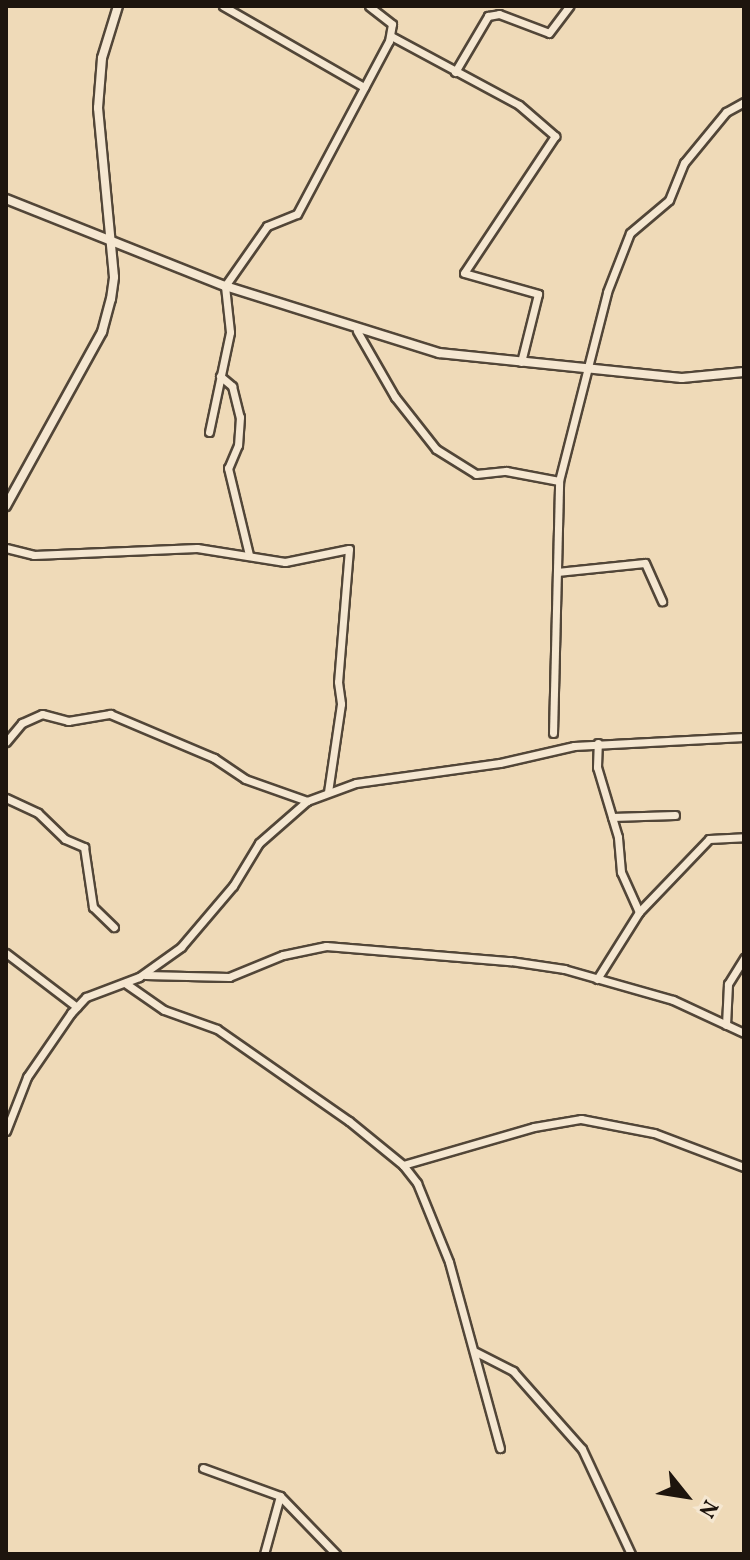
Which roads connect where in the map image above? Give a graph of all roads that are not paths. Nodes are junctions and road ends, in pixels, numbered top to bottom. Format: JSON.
{"nodes":[{"id":1,"x":118,"y":6,"type":"edge"},
{"id":2,"x":223,"y":6,"type":"edge"},
{"id":3,"x":369,"y":6,"type":"edge"},
{"id":4,"x":569,"y":6,"type":"edge"},
{"id":5,"x":391,"y":36,"type":"junction"},
{"id":6,"x":455,"y":72,"type":"junction"},
{"id":7,"x":364,"y":87,"type":"junction"},
{"id":8,"x":744,"y":102,"type":"edge"},
{"id":9,"x":6,"y":199,"type":"edge"},
{"id":10,"x":110,"y":243,"type":"junction"},
{"id":11,"x":225,"y":286,"type":"junction"},
{"id":12,"x":357,"y":331,"type":"junction"},
{"id":13,"x":521,"y":362,"type":"junction"},
{"id":14,"x":590,"y":370,"type":"junction"},
{"id":15,"x":744,"y":372,"type":"edge"},
{"id":16,"x":220,"y":376,"type":"junction"},
{"id":17,"x":209,"y":432,"type":"dead end"},
{"id":18,"x":559,"y":481,"type":"junction"},
{"id":19,"x":6,"y":506,"type":"edge"},
{"id":20,"x":6,"y":548,"type":"edge"},
{"id":21,"x":249,"y":555,"type":"junction"},
{"id":22,"x":557,"y":572,"type":"junction"},
{"id":23,"x":662,"y":601,"type":"dead end"},
{"id":24,"x":553,"y":733,"type":"dead end"},
{"id":25,"x":744,"y":737,"type":"edge"},
{"id":26,"x":6,"y":742,"type":"edge"},
{"id":27,"x":598,"y":743,"type":"junction"},
{"id":28,"x":328,"y":792,"type":"junction"},
{"id":29,"x":6,"y":798,"type":"edge"},
{"id":30,"x":307,"y":801,"type":"junction"},
{"id":31,"x":675,"y":815,"type":"dead end"},
{"id":32,"x":612,"y":817,"type":"junction"},
{"id":33,"x":744,"y":837,"type":"edge"},
{"id":34,"x":639,"y":912,"type":"junction"},
{"id":35,"x":114,"y":927,"type":"dead end"},
{"id":36,"x":6,"y":953,"type":"edge"},
{"id":37,"x":744,"y":958,"type":"edge"},
{"id":38,"x":143,"y":975,"type":"junction"},
{"id":39,"x":597,"y":979,"type":"junction"},
{"id":40,"x":125,"y":983,"type":"junction"},
{"id":41,"x":77,"y":1007,"type":"junction"},
{"id":42,"x":726,"y":1025,"type":"junction"},
{"id":43,"x":744,"y":1033,"type":"edge"},
{"id":44,"x":6,"y":1131,"type":"edge"},
{"id":45,"x":403,"y":1165,"type":"junction"},
{"id":46,"x":744,"y":1167,"type":"edge"},
{"id":47,"x":476,"y":1352,"type":"junction"},
{"id":48,"x":500,"y":1448,"type":"dead end"},
{"id":49,"x":203,"y":1468,"type":"dead end"},
{"id":50,"x":280,"y":1496,"type":"junction"},
{"id":51,"x":264,"y":1554,"type":"edge"},
{"id":52,"x":336,"y":1554,"type":"edge"},
{"id":53,"x":631,"y":1554,"type":"edge"}],
"edges":[{"from":1,"to":10,"type":"street"},
{"from":2,"to":7,"type":"street"},
{"from":3,"to":5,"type":"street"},
{"from":4,"to":6,"type":"street"},
{"from":5,"to":6,"type":"street"},
{"from":5,"to":7,"type":"street"},
{"from":6,"to":13,"type":"street"},
{"from":7,"to":11,"type":"street"},
{"from":8,"to":14,"type":"street"},
{"from":9,"to":10,"type":"street"},
{"from":10,"to":11,"type":"street"},
{"from":10,"to":19,"type":"street"},
{"from":11,"to":12,"type":"street"},
{"from":11,"to":16,"type":"street"},
{"from":12,"to":13,"type":"street"},
{"from":12,"to":18,"type":"street"},
{"from":13,"to":14,"type":"street"},
{"from":14,"to":15,"type":"street"},
{"from":14,"to":18,"type":"street"},
{"from":16,"to":17,"type":"street"},
{"from":16,"to":21,"type":"street"},
{"from":18,"to":22,"type":"street"},
{"from":20,"to":21,"type":"street"},
{"from":21,"to":28,"type":"street"},
{"from":22,"to":23,"type":"street"},
{"from":22,"to":24,"type":"street"},
{"from":25,"to":27,"type":"street"},
{"from":26,"to":30,"type":"street"},
{"from":27,"to":28,"type":"street"},
{"from":27,"to":32,"type":"street"},
{"from":28,"to":30,"type":"street"},
{"from":29,"to":35,"type":"street"},
{"from":30,"to":38,"type":"street"},
{"from":31,"to":32,"type":"street"},
{"from":32,"to":34,"type":"street"},
{"from":33,"to":34,"type":"street"},
{"from":34,"to":39,"type":"street"},
{"from":36,"to":41,"type":"street"},
{"from":37,"to":42,"type":"street"},
{"from":38,"to":39,"type":"street"},
{"from":38,"to":40,"type":"street"},
{"from":39,"to":42,"type":"street"},
{"from":40,"to":41,"type":"street"},
{"from":40,"to":45,"type":"street"},
{"from":41,"to":44,"type":"street"},
{"from":42,"to":43,"type":"street"},
{"from":45,"to":46,"type":"street"},
{"from":45,"to":47,"type":"street"},
{"from":47,"to":48,"type":"street"},
{"from":47,"to":53,"type":"street"},
{"from":49,"to":50,"type":"street"},
{"from":50,"to":51,"type":"street"},
{"from":50,"to":52,"type":"street"}]}
